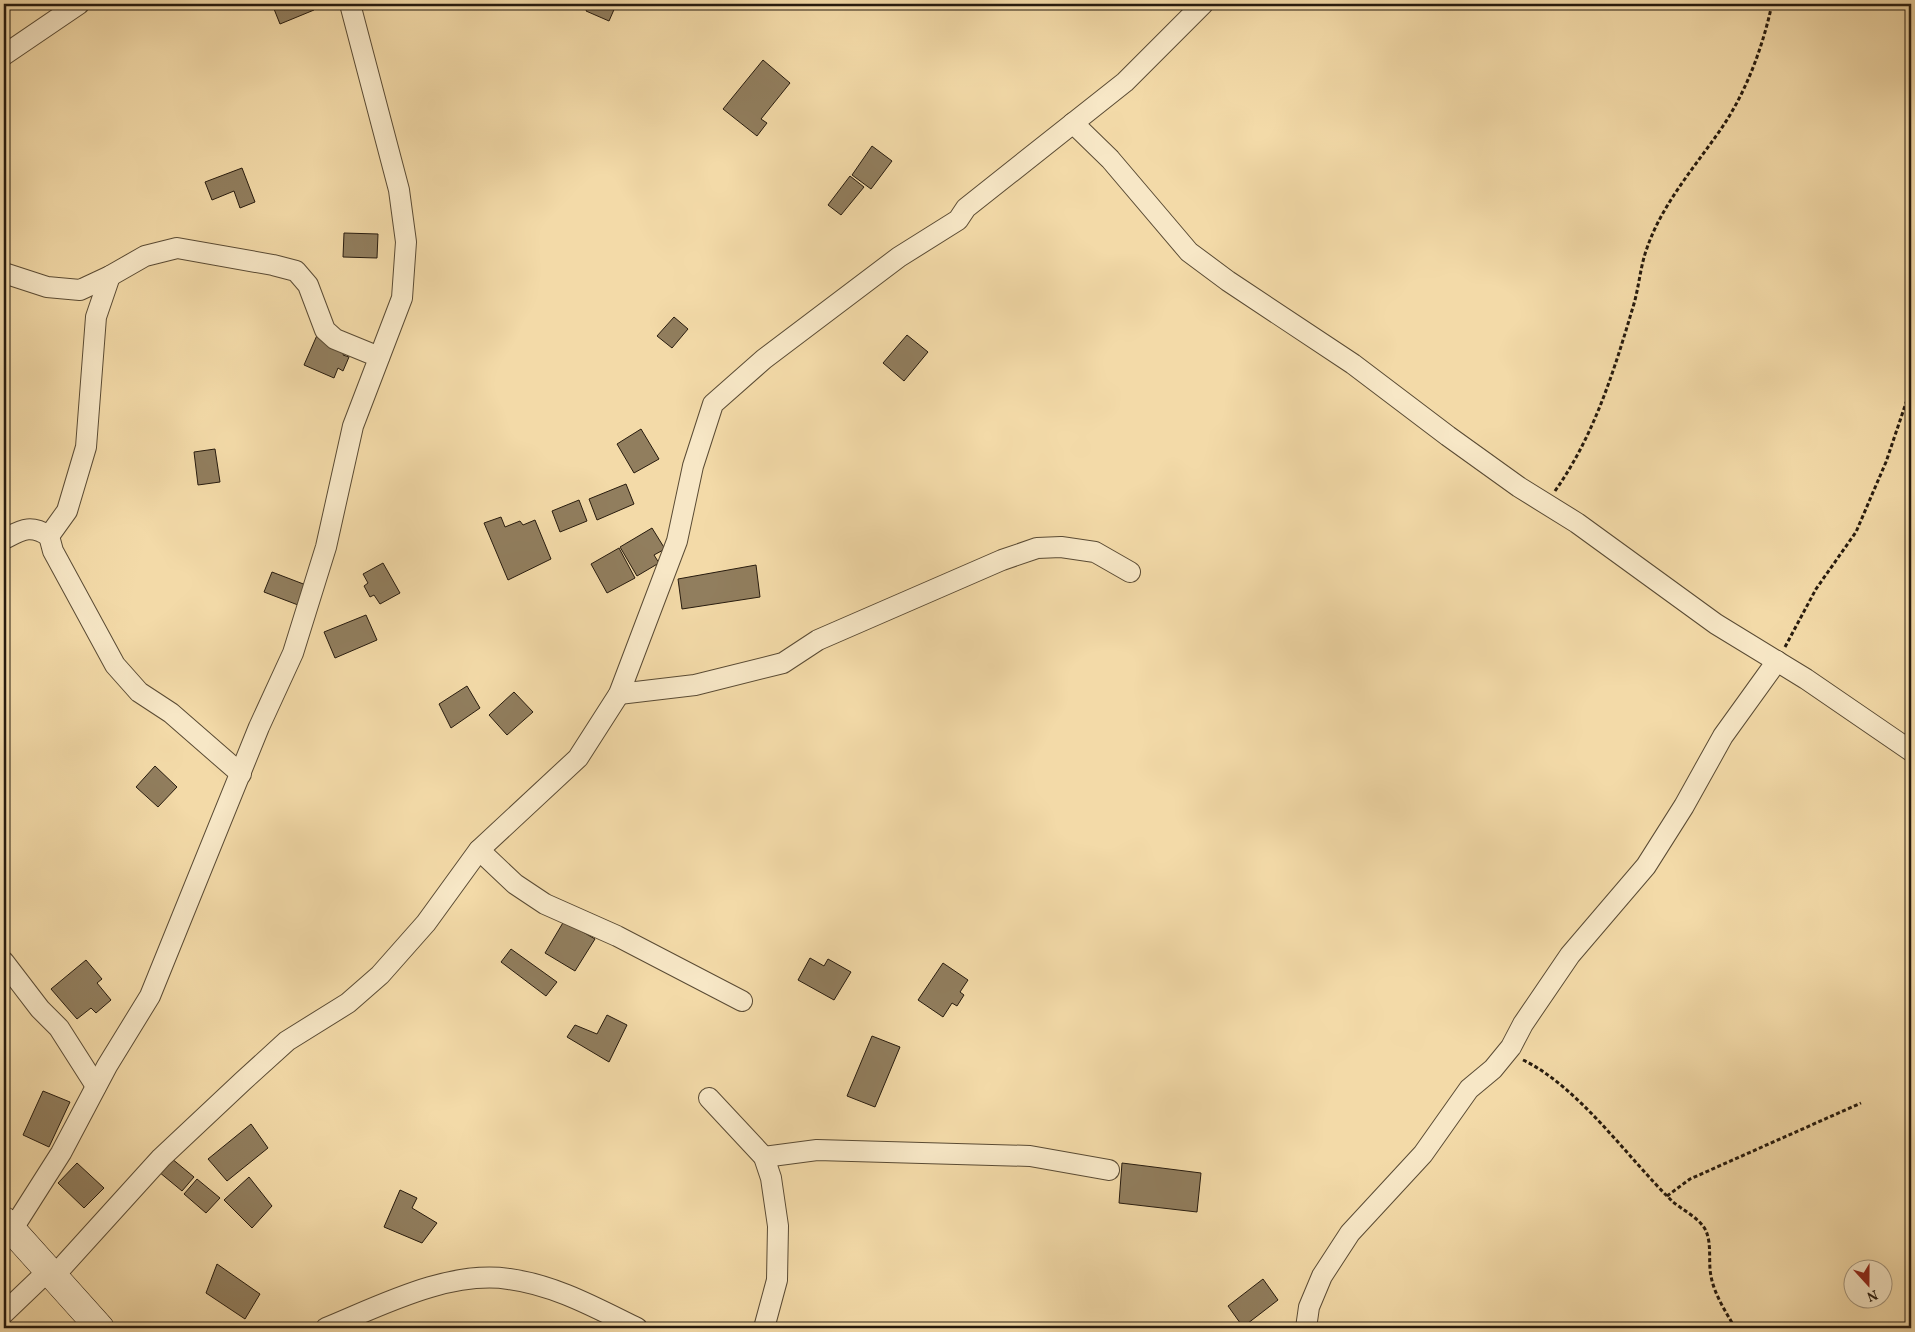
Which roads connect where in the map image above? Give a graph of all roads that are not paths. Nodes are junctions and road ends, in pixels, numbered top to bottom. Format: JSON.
{"nodes":[{"id":1,"x":79,"y":4,"type":"edge"},
{"id":2,"x":350,"y":4,"type":"edge"},
{"id":3,"x":1203,"y":4,"type":"edge"},
{"id":4,"x":4,"y":54,"type":"edge"},
{"id":5,"x":1072,"y":123,"type":"junction"},
{"id":6,"x":4,"y":273,"type":"edge"},
{"id":7,"x":110,"y":276,"type":"junction"},
{"id":8,"x":379,"y":357,"type":"junction"},
{"id":9,"x":49,"y":536,"type":"junction"},
{"id":10,"x":4,"y":539,"type":"edge"},
{"id":11,"x":1130,"y":572,"type":"dead end"},
{"id":12,"x":1777,"y":661,"type":"junction"},
{"id":13,"x":619,"y":694,"type":"junction"},
{"id":14,"x":1911,"y":751,"type":"edge"},
{"id":15,"x":241,"y":774,"type":"junction"},
{"id":16,"x":478,"y":850,"type":"junction"},
{"id":17,"x":4,"y":962,"type":"edge"},
{"id":18,"x":742,"y":1001,"type":"dead end"},
{"id":19,"x":96,"y":1086,"type":"junction"},
{"id":20,"x":709,"y":1098,"type":"dead end"},
{"id":21,"x":764,"y":1157,"type":"junction"},
{"id":22,"x":1109,"y":1170,"type":"dead end"},
{"id":23,"x":8,"y":1226,"type":"edge"},
{"id":24,"x":51,"y":1273,"type":"junction"},
{"id":25,"x":4,"y":1314,"type":"edge"},
{"id":26,"x":100,"y":1328,"type":"edge"},
{"id":27,"x":326,"y":1328,"type":"edge"},
{"id":28,"x":637,"y":1328,"type":"edge"},
{"id":29,"x":764,"y":1328,"type":"edge"},
{"id":30,"x":1306,"y":1328,"type":"edge"}],
"edges":[{"from":1,"to":4,"type":"street"},
{"from":2,"to":8,"type":"street"},
{"from":3,"to":5,"type":"street"},
{"from":5,"to":12,"type":"street"},
{"from":5,"to":13,"type":"street"},
{"from":6,"to":7,"type":"street"},
{"from":7,"to":8,"type":"street"},
{"from":7,"to":9,"type":"street"},
{"from":8,"to":15,"type":"street"},
{"from":9,"to":10,"type":"street"},
{"from":9,"to":15,"type":"street"},
{"from":11,"to":13,"type":"street"},
{"from":12,"to":14,"type":"street"},
{"from":12,"to":30,"type":"street"},
{"from":13,"to":16,"type":"street"},
{"from":15,"to":19,"type":"street"},
{"from":16,"to":18,"type":"street"},
{"from":16,"to":24,"type":"street"},
{"from":17,"to":19,"type":"street"},
{"from":19,"to":23,"type":"street"},
{"from":20,"to":21,"type":"street"},
{"from":21,"to":22,"type":"street"},
{"from":21,"to":29,"type":"street"},
{"from":23,"to":24,"type":"main road"},
{"from":24,"to":25,"type":"street"},
{"from":24,"to":26,"type":"main road"},
{"from":27,"to":28,"type":"street"}]}
